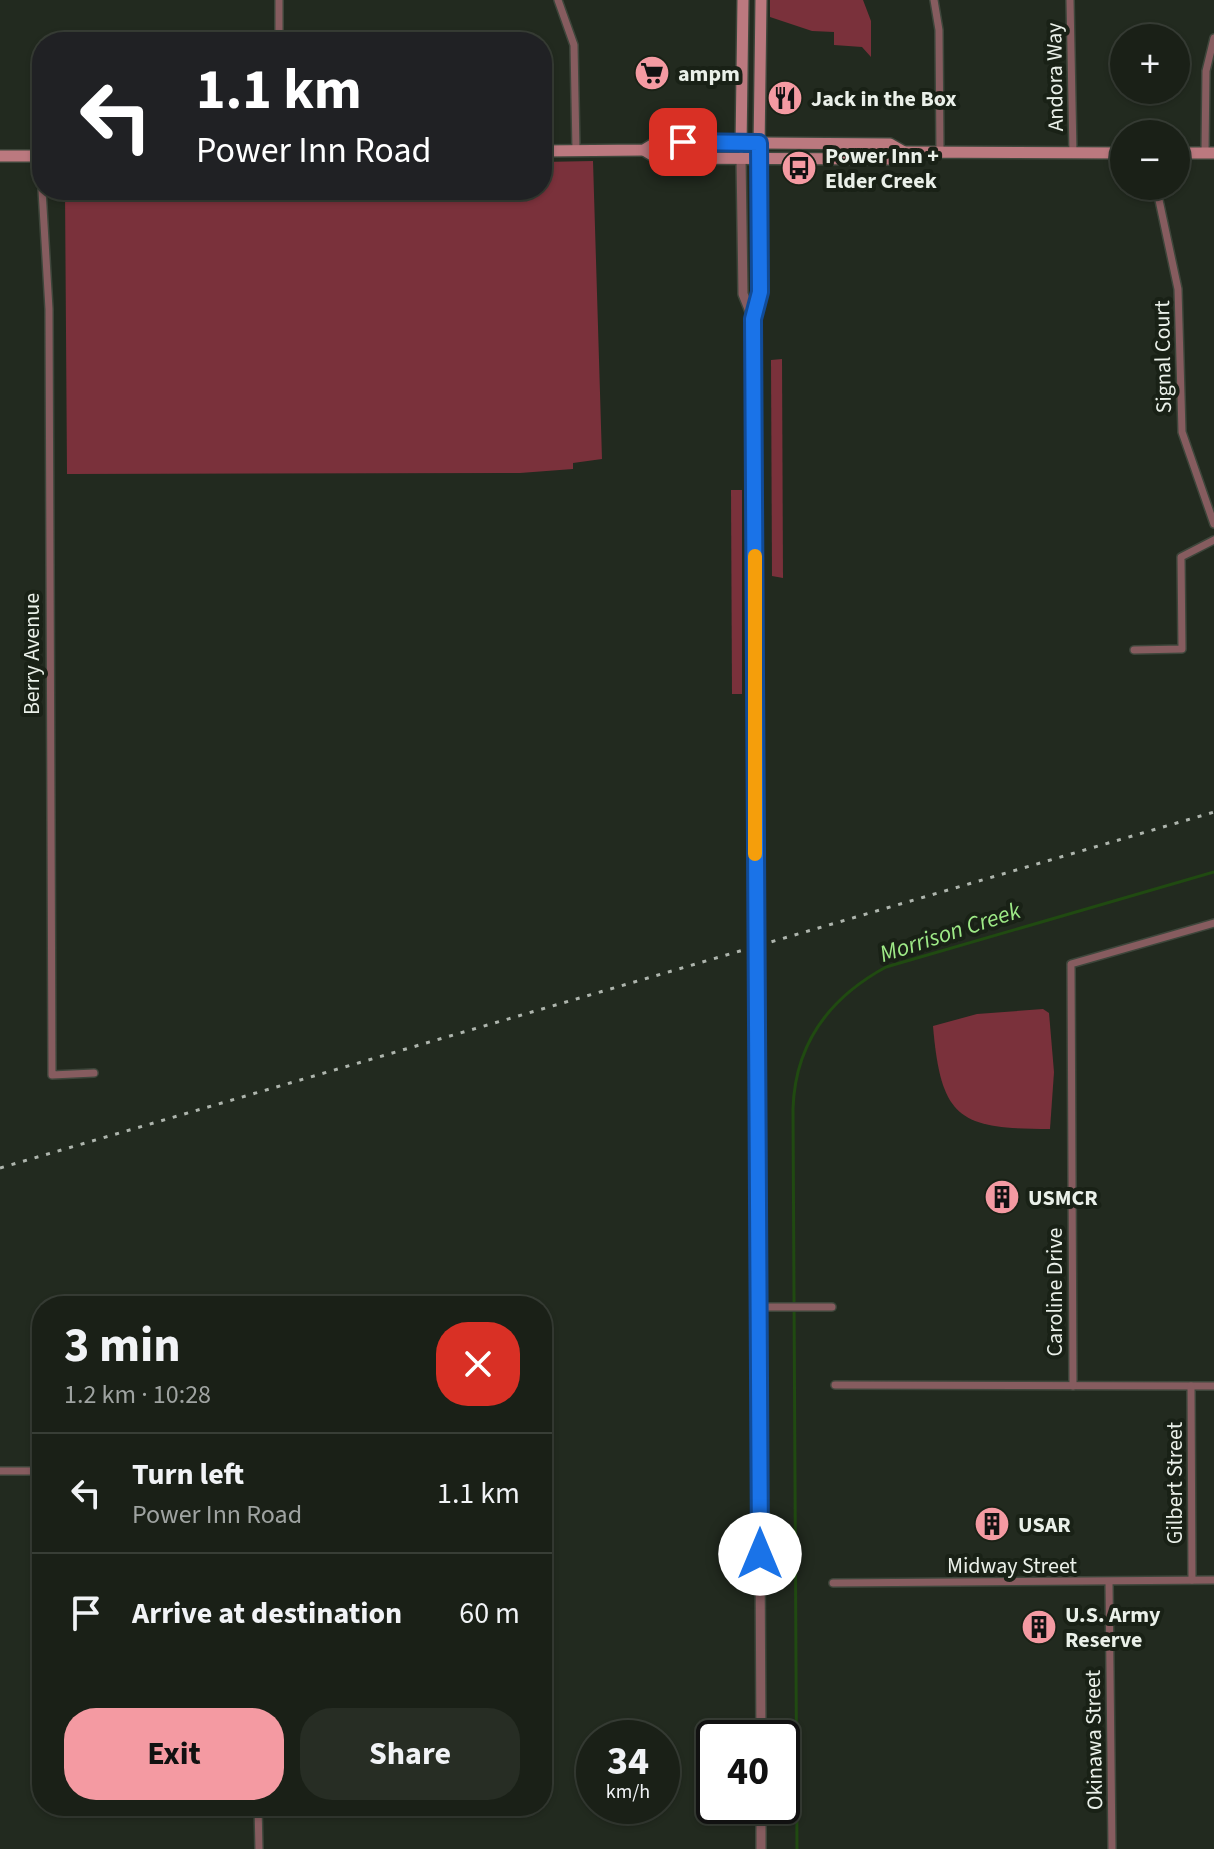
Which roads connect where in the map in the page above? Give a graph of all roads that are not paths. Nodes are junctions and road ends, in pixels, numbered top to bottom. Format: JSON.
{"nodes":[{"id":1,"x":279,"y":0,"type":"edge"},
{"id":2,"x":558,"y":0,"type":"edge"},
{"id":3,"x":743,"y":0,"type":"edge"},
{"id":4,"x":761,"y":0,"type":"edge"},
{"id":5,"x":934,"y":0,"type":"edge"},
{"id":6,"x":1070,"y":0,"type":"edge"},
{"id":7,"x":279,"y":32,"type":"edge"},
{"id":8,"x":1214,"y":38,"type":"edge"},
{"id":9,"x":741,"y":143,"type":"junction"},
{"id":10,"x":759,"y":143,"type":"junction"},
{"id":11,"x":576,"y":150,"type":"junction"},
{"id":12,"x":644,"y":150,"type":"junction"},
{"id":13,"x":552,"y":151,"type":"edge"},
{"id":14,"x":904,"y":152,"type":"junction"},
{"id":15,"x":940,"y":152,"type":"junction"},
{"id":16,"x":1073,"y":153,"type":"junction"},
{"id":17,"x":1110,"y":153,"type":"edge"},
{"id":18,"x":1210,"y":153,"type":"edge"},
{"id":19,"x":0,"y":156,"type":"edge"},
{"id":20,"x":32,"y":156,"type":"edge"},
{"id":21,"x":741,"y":158,"type":"junction"},
{"id":22,"x":759,"y":158,"type":"junction"},
{"id":23,"x":43,"y":200,"type":"edge"},
{"id":24,"x":1159,"y":200,"type":"edge"},
{"id":25,"x":753,"y":319,"type":"junction"},
{"id":26,"x":1214,"y":524,"type":"edge"},
{"id":27,"x":1214,"y":540,"type":"edge"},
{"id":28,"x":1134,"y":650,"type":"dead end"},
{"id":29,"x":1214,"y":923,"type":"edge"},
{"id":30,"x":94,"y":1073,"type":"dead end"},
{"id":31,"x":759,"y":1307,"type":"junction"},
{"id":32,"x":832,"y":1307,"type":"dead end"},
{"id":33,"x":835,"y":1385,"type":"dead end"},
{"id":34,"x":1073,"y":1386,"type":"junction"},
{"id":35,"x":1191,"y":1386,"type":"junction"},
{"id":36,"x":1214,"y":1386,"type":"edge"},
{"id":37,"x":0,"y":1471,"type":"edge"},
{"id":38,"x":32,"y":1471,"type":"edge"},
{"id":39,"x":1192,"y":1580,"type":"junction"},
{"id":40,"x":1214,"y":1580,"type":"edge"},
{"id":41,"x":1109,"y":1582,"type":"junction"},
{"id":42,"x":833,"y":1583,"type":"dead end"},
{"id":43,"x":761,"y":1720,"type":"edge"},
{"id":44,"x":258,"y":1816,"type":"edge"},
{"id":45,"x":761,"y":1824,"type":"edge"},
{"id":46,"x":259,"y":1849,"type":"edge"},
{"id":47,"x":761,"y":1849,"type":"edge"},
{"id":48,"x":1112,"y":1849,"type":"edge"}],
"edges":[{"from":1,"to":7,"type":"street"},
{"from":2,"to":11,"type":"street"},
{"from":3,"to":9,"type":"main road"},
{"from":4,"to":10,"type":"main road"},
{"from":5,"to":15,"type":"street"},
{"from":6,"to":16,"type":"street","name":"Andora Way"},
{"from":8,"to":18,"type":"street"},
{"from":9,"to":10,"type":"main road"},
{"from":9,"to":12,"type":"main road"},
{"from":9,"to":21,"type":"main road"},
{"from":10,"to":14,"type":"main road"},
{"from":10,"to":22,"type":"main road"},
{"from":11,"to":12,"type":"main road"},
{"from":11,"to":13,"type":"main road"},
{"from":12,"to":21,"type":"main road"},
{"from":14,"to":15,"type":"main road"},
{"from":14,"to":22,"type":"main road"},
{"from":15,"to":16,"type":"main road"},
{"from":16,"to":17,"type":"main road"},
{"from":19,"to":20,"type":"main road"},
{"from":21,"to":22,"type":"main road"},
{"from":21,"to":25,"type":"street"},
{"from":22,"to":25,"type":"street"},
{"from":23,"to":30,"type":"street","name":"Berry Avenue"},
{"from":24,"to":26,"type":"street","name":"Signal Court"},
{"from":25,"to":31,"type":"street"},
{"from":27,"to":28,"type":"street"},
{"from":29,"to":34,"type":"street","name":"Caroline Drive"},
{"from":31,"to":32,"type":"street"},
{"from":31,"to":43,"type":"street"},
{"from":33,"to":34,"type":"street","name":"Caroline Drive"},
{"from":34,"to":35,"type":"street"},
{"from":35,"to":36,"type":"street"},
{"from":35,"to":39,"type":"street","name":"Gilbert Street"},
{"from":37,"to":38,"type":"street"},
{"from":39,"to":40,"type":"street","name":"Midway Street"},
{"from":39,"to":41,"type":"street","name":"Midway Street"},
{"from":41,"to":42,"type":"street","name":"Midway Street"},
{"from":41,"to":48,"type":"street","name":"Okinawa Street"},
{"from":44,"to":46,"type":"street"},
{"from":45,"to":47,"type":"street"}]}
